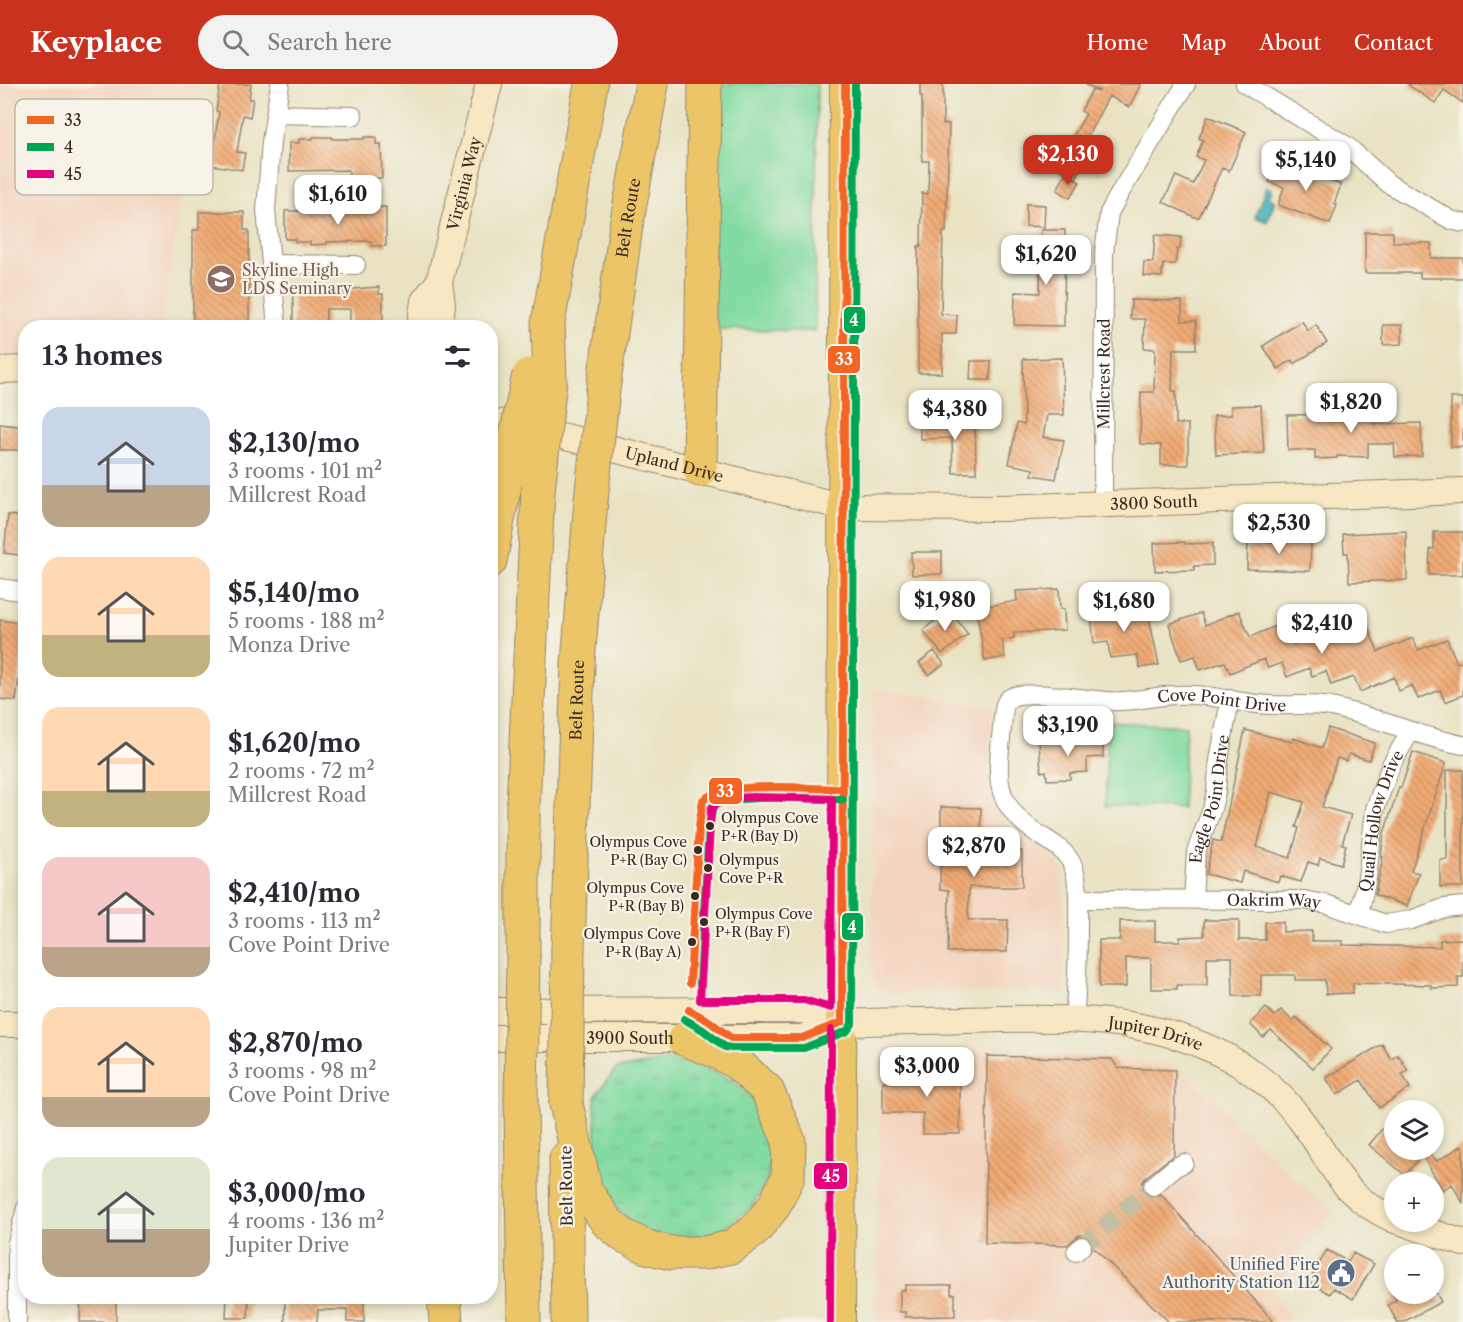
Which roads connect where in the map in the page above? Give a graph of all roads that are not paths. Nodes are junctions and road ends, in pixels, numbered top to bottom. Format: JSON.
{"nodes":[{"id":1,"x":280,"y":84,"type":"edge"},
{"id":2,"x":489,"y":84,"type":"edge"},
{"id":3,"x":591,"y":84,"type":"edge"},
{"id":4,"x":652,"y":84,"type":"edge"},
{"id":5,"x":705,"y":84,"type":"edge"},
{"id":6,"x":845,"y":84,"type":"edge"},
{"id":7,"x":1186,"y":84,"type":"edge"},
{"id":8,"x":1245,"y":84,"type":"edge"},
{"id":9,"x":276,"y":114,"type":"junction"},
{"id":10,"x":352,"y":116,"type":"dead end"},
{"id":11,"x":1463,"y":224,"type":"edge"},
{"id":12,"x":270,"y":264,"type":"junction"},
{"id":13,"x":356,"y":265,"type":"dead end"},
{"id":14,"x":439,"y":282,"type":"junction"},
{"id":15,"x":276,"y":320,"type":"edge"},
{"id":16,"x":421,"y":320,"type":"edge"},
{"id":17,"x":440,"y":320,"type":"edge"},
{"id":18,"x":18,"y":369,"type":"edge"},
{"id":19,"x":0,"y":370,"type":"edge"},
{"id":20,"x":540,"y":377,"type":"junction"},
{"id":21,"x":498,"y":420,"type":"edge"},
{"id":22,"x":700,"y":470,"type":"junction"},
{"id":23,"x":1463,"y":491,"type":"edge"},
{"id":24,"x":1103,"y":504,"type":"junction"},
{"id":25,"x":844,"y":507,"type":"junction"},
{"id":26,"x":498,"y":520,"type":"edge"},
{"id":27,"x":0,"y":588,"type":"edge"},
{"id":28,"x":18,"y":591,"type":"edge"},
{"id":29,"x":1230,"y":699,"type":"junction"},
{"id":30,"x":1410,"y":732,"type":"junction"},
{"id":31,"x":1463,"y":745,"type":"edge"},
{"id":32,"x":1078,"y":899,"type":"junction"},
{"id":33,"x":1193,"y":899,"type":"junction"},
{"id":34,"x":1463,"y":906,"type":"edge"},
{"id":35,"x":1359,"y":914,"type":"junction"},
{"id":36,"x":498,"y":1011,"type":"edge"},
{"id":37,"x":1074,"y":1019,"type":"junction"},
{"id":38,"x":842,"y":1022,"type":"junction"},
{"id":39,"x":0,"y":1024,"type":"edge"},
{"id":40,"x":18,"y":1024,"type":"edge"},
{"id":41,"x":498,"y":1038,"type":"edge"},
{"id":42,"x":684,"y":1039,"type":"junction"},
{"id":43,"x":566,"y":1104,"type":"junction"},
{"id":44,"x":1184,"y":1163,"type":"dead end"},
{"id":45,"x":1153,"y":1186,"type":"tunnel mouth"},
{"id":46,"x":1384,"y":1214,"type":"edge"},
{"id":47,"x":1431,"y":1232,"type":"edge"},
{"id":48,"x":1463,"y":1243,"type":"edge"},
{"id":49,"x":18,"y":1291,"type":"edge"},
{"id":50,"x":445,"y":1304,"type":"edge"},
{"id":51,"x":16,"y":1322,"type":"edge"},
{"id":52,"x":446,"y":1322,"type":"edge"},
{"id":53,"x":524,"y":1322,"type":"edge"},
{"id":54,"x":568,"y":1322,"type":"edge"},
{"id":55,"x":840,"y":1322,"type":"edge"}],
"edges":[{"from":1,"to":9,"type":"street"},
{"from":2,"to":14,"type":"street","name":"Virginia Way"},
{"from":3,"to":20,"type":"highway"},
{"from":4,"to":43,"type":"highway","name":"Belt Route","bridge":true},
{"from":5,"to":22,"type":"highway"},
{"from":6,"to":25,"type":"main road"},
{"from":7,"to":24,"type":"street","name":"Millcrest Road"},
{"from":8,"to":11,"type":"street"},
{"from":9,"to":10,"type":"street"},
{"from":9,"to":12,"type":"street"},
{"from":12,"to":13,"type":"street"},
{"from":12,"to":15,"type":"street"},
{"from":14,"to":16,"type":"street","name":"Virginia Way"},
{"from":14,"to":17,"type":"street","name":"Virginia Way"},
{"from":18,"to":19,"type":"street"},
{"from":20,"to":26,"type":"highway","bridge":true},
{"from":20,"to":53,"type":"highway","bridge":true},
{"from":21,"to":22,"type":"street","name":"Upland Drive"},
{"from":22,"to":25,"type":"street","name":"Upland Drive"},
{"from":23,"to":24,"type":"street","name":"3800 South"},
{"from":24,"to":25,"type":"street","name":"3800 South"},
{"from":25,"to":38,"type":"main road"},
{"from":27,"to":28,"type":"street"},
{"from":29,"to":30,"type":"street","name":"Cove Point Drive"},
{"from":29,"to":32,"type":"street","name":"Cove Point Drive"},
{"from":29,"to":33,"type":"street","name":"Eagle Point Drive"},
{"from":30,"to":31,"type":"street","name":"Cove Point Drive"},
{"from":30,"to":35,"type":"street","name":"Quail Hollow Drive"},
{"from":32,"to":33,"type":"street","name":"Oakrim Way"},
{"from":32,"to":37,"type":"street","name":"Cove Point Drive"},
{"from":33,"to":35,"type":"street","name":"Oakrim Way"},
{"from":34,"to":35,"type":"street","name":"Oakrim Way"},
{"from":36,"to":38,"type":"street","name":"3900 South"},
{"from":37,"to":38,"type":"street","name":"Jupiter Drive"},
{"from":37,"to":46,"type":"street","name":"Jupiter Drive"},
{"from":38,"to":42,"type":"street","name":"3900 South"},
{"from":38,"to":55,"type":"main road"},
{"from":39,"to":40,"type":"street"},
{"from":41,"to":42,"type":"street","name":"3900 South"},
{"from":42,"to":43,"type":"highway"},
{"from":43,"to":54,"type":"highway","name":"Belt Route"},
{"from":44,"to":45,"type":"street"},
{"from":47,"to":48,"type":"street","name":"Jupiter Drive"},
{"from":49,"to":51,"type":"street"},
{"from":50,"to":52,"type":"highway"}]}
